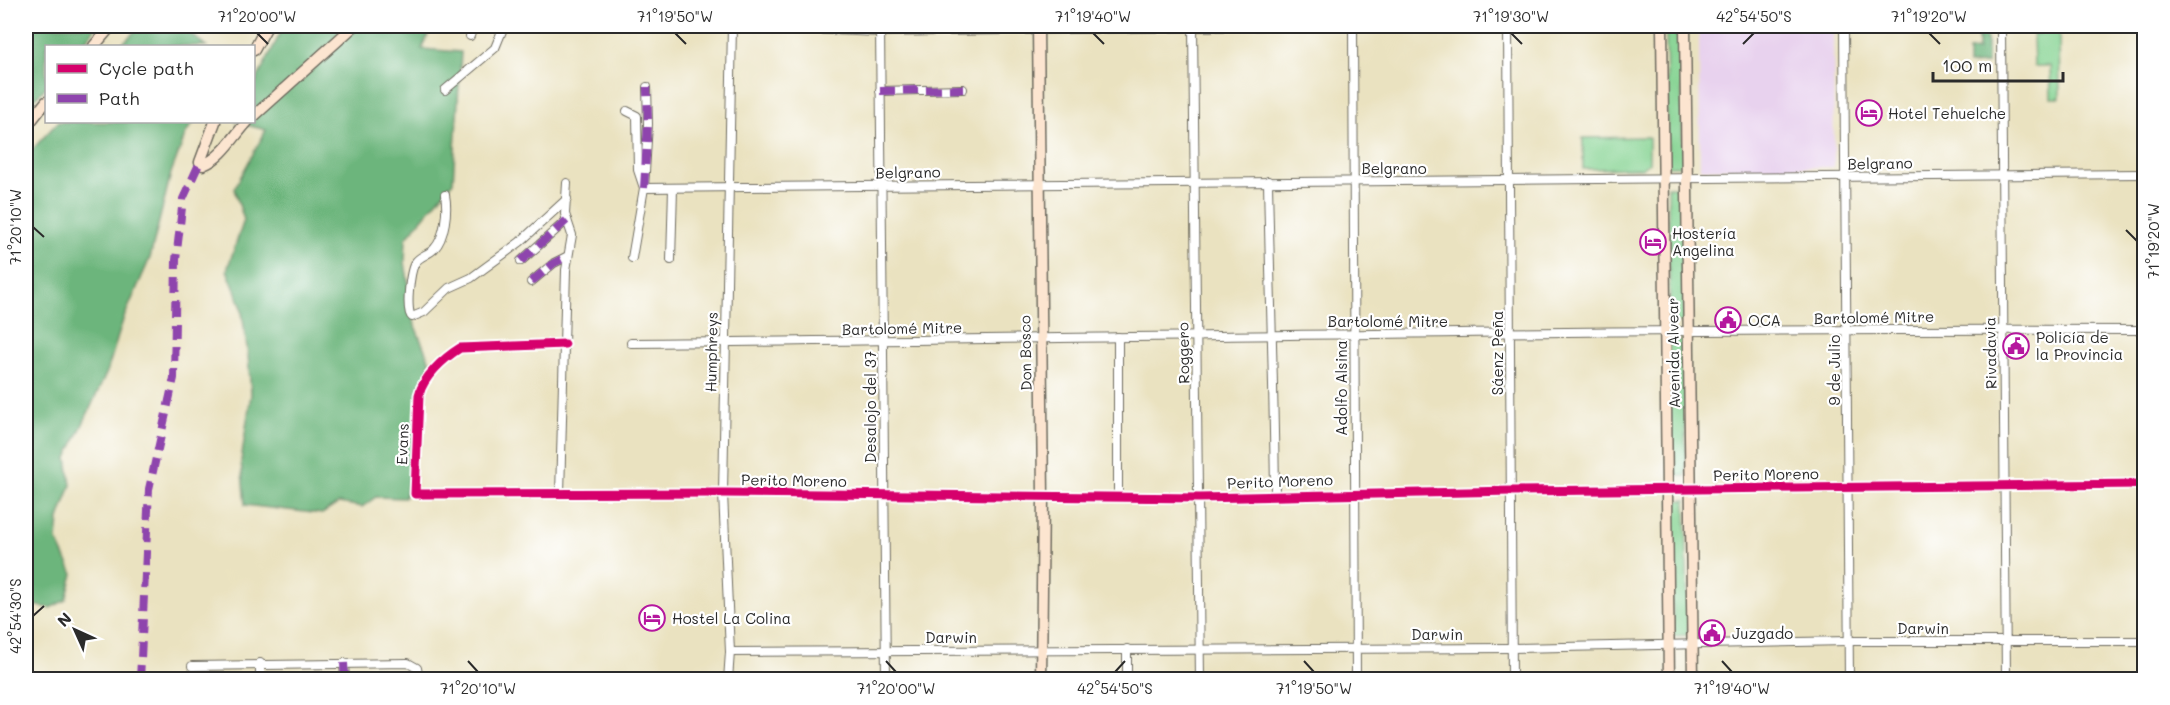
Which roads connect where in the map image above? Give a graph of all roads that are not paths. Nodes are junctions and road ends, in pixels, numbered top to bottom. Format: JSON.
{"nodes":[{"id":1,"x":111,"y":26,"type":"edge"},
{"id":2,"x":267,"y":26,"type":"edge"},
{"id":3,"x":354,"y":26,"type":"edge"},
{"id":4,"x":473,"y":26,"type":"edge"},
{"id":5,"x":504,"y":26,"type":"edge"},
{"id":6,"x":732,"y":26,"type":"edge"},
{"id":7,"x":1193,"y":26,"type":"edge"},
{"id":8,"x":1266,"y":26,"type":"edge"},
{"id":9,"x":1353,"y":26,"type":"edge"},
{"id":10,"x":1508,"y":26,"type":"edge"},
{"id":11,"x":1662,"y":26,"type":"edge"},
{"id":12,"x":1685,"y":26,"type":"edge"},
{"id":13,"x":1844,"y":26,"type":"edge"},
{"id":14,"x":2001,"y":26,"type":"edge"},
{"id":15,"x":1038,"y":27,"type":"edge"},
{"id":16,"x":880,"y":29,"type":"edge"},
{"id":17,"x":470,"y":36,"type":"dead end"},
{"id":18,"x":94,"y":45,"type":"edge"},
{"id":19,"x":255,"y":48,"type":"edge"},
{"id":20,"x":647,"y":87,"type":"dead end"},
{"id":21,"x":963,"y":89,"type":"dead end"},
{"id":22,"x":445,"y":90,"type":"dead end"},
{"id":23,"x":880,"y":91,"type":"junction"},
{"id":24,"x":45,"y":103,"type":"edge"},
{"id":25,"x":627,"y":111,"type":"dead end"},
{"id":26,"x":255,"y":115,"type":"edge"},
{"id":27,"x":215,"y":123,"type":"edge"},
{"id":28,"x":246,"y":123,"type":"edge"},
{"id":29,"x":26,"y":127,"type":"edge"},
{"id":30,"x":2145,"y":174,"type":"edge"},
{"id":31,"x":2002,"y":176,"type":"junction"},
{"id":32,"x":1845,"y":177,"type":"junction"},
{"id":33,"x":1687,"y":178,"type":"junction"},
{"id":34,"x":1663,"y":179,"type":"junction"},
{"id":35,"x":1268,"y":181,"type":"junction"},
{"id":36,"x":1352,"y":181,"type":"junction"},
{"id":37,"x":1510,"y":181,"type":"junction"},
{"id":38,"x":1194,"y":182,"type":"junction"},
{"id":39,"x":567,"y":183,"type":"dead end"},
{"id":40,"x":1041,"y":184,"type":"junction"},
{"id":41,"x":880,"y":186,"type":"junction"},
{"id":42,"x":644,"y":188,"type":"junction"},
{"id":43,"x":673,"y":188,"type":"junction"},
{"id":44,"x":728,"y":189,"type":"junction"},
{"id":45,"x":445,"y":195,"type":"dead end"},
{"id":46,"x":567,"y":199,"type":"junction"},
{"id":47,"x":567,"y":220,"type":"junction"},
{"id":48,"x":568,"y":256,"type":"junction"},
{"id":49,"x":632,"y":258,"type":"dead end"},
{"id":50,"x":671,"y":260,"type":"dead end"},
{"id":51,"x":521,"y":261,"type":"dead end"},
{"id":52,"x":531,"y":282,"type":"dead end"},
{"id":53,"x":2003,"y":329,"type":"junction"},
{"id":54,"x":2145,"y":330,"type":"edge"},
{"id":55,"x":1847,"y":331,"type":"junction"},
{"id":56,"x":1665,"y":332,"type":"junction"},
{"id":57,"x":1687,"y":333,"type":"junction"},
{"id":58,"x":1272,"y":334,"type":"junction"},
{"id":59,"x":1355,"y":334,"type":"junction"},
{"id":60,"x":1510,"y":335,"type":"junction"},
{"id":61,"x":1196,"y":336,"type":"junction"},
{"id":62,"x":1118,"y":338,"type":"junction"},
{"id":63,"x":1040,"y":340,"type":"junction"},
{"id":64,"x":724,"y":342,"type":"junction"},
{"id":65,"x":883,"y":342,"type":"junction"},
{"id":66,"x":565,"y":344,"type":"junction"},
{"id":67,"x":631,"y":344,"type":"dead end"},
{"id":68,"x":2145,"y":484,"type":"edge"},
{"id":69,"x":2005,"y":486,"type":"junction"},
{"id":70,"x":1847,"y":487,"type":"junction"},
{"id":71,"x":1512,"y":490,"type":"junction"},
{"id":72,"x":1667,"y":490,"type":"junction"},
{"id":73,"x":1690,"y":490,"type":"junction"},
{"id":74,"x":723,"y":493,"type":"junction"},
{"id":75,"x":415,"y":494,"type":"joint"},
{"id":76,"x":560,"y":494,"type":"junction"},
{"id":77,"x":1354,"y":494,"type":"junction"},
{"id":78,"x":1275,"y":496,"type":"junction"},
{"id":79,"x":884,"y":497,"type":"junction"},
{"id":80,"x":1043,"y":497,"type":"junction"},
{"id":81,"x":1118,"y":498,"type":"junction"},
{"id":82,"x":1200,"y":498,"type":"junction"},
{"id":83,"x":1848,"y":641,"type":"junction"},
{"id":84,"x":2005,"y":641,"type":"junction"},
{"id":85,"x":2145,"y":641,"type":"edge"},
{"id":86,"x":1693,"y":643,"type":"junction"},
{"id":87,"x":1668,"y":644,"type":"junction"},
{"id":88,"x":1200,"y":648,"type":"junction"},
{"id":89,"x":1355,"y":648,"type":"junction"},
{"id":90,"x":1513,"y":648,"type":"junction"},
{"id":91,"x":1127,"y":649,"type":"junction"},
{"id":92,"x":886,"y":651,"type":"junction"},
{"id":93,"x":1041,"y":651,"type":"junction"},
{"id":94,"x":730,"y":652,"type":"junction"},
{"id":95,"x":260,"y":663,"type":"junction"},
{"id":96,"x":344,"y":663,"type":"junction"},
{"id":97,"x":192,"y":666,"type":"dead end"},
{"id":98,"x":260,"y":680,"type":"edge"},
{"id":99,"x":345,"y":680,"type":"edge"},
{"id":100,"x":419,"y":680,"type":"edge"},
{"id":101,"x":728,"y":680,"type":"edge"},
{"id":102,"x":886,"y":680,"type":"edge"},
{"id":103,"x":1041,"y":680,"type":"edge"},
{"id":104,"x":1127,"y":680,"type":"edge"},
{"id":105,"x":1200,"y":680,"type":"edge"},
{"id":106,"x":1356,"y":680,"type":"edge"},
{"id":107,"x":1512,"y":680,"type":"edge"},
{"id":108,"x":1669,"y":680,"type":"edge"},
{"id":109,"x":1693,"y":680,"type":"edge"},
{"id":110,"x":1849,"y":680,"type":"edge"},
{"id":111,"x":2006,"y":680,"type":"edge"}],
"edges":[{"from":1,"to":18,"type":"main road"},
{"from":2,"to":19,"type":"main road"},
{"from":3,"to":26,"type":"main road"},
{"from":4,"to":17,"type":"street"},
{"from":5,"to":22,"type":"street"},
{"from":6,"to":16,"type":"street"},
{"from":6,"to":44,"type":"street","name":"Humphreys"},
{"from":7,"to":8,"type":"street"},
{"from":7,"to":15,"type":"street"},
{"from":7,"to":38,"type":"street","name":"Roggero"},
{"from":9,"to":36,"type":"street","name":"Adolfo Alsina"},
{"from":10,"to":37,"type":"street","name":"Sáenz Peña"},
{"from":11,"to":34,"type":"main road","name":"Avenida Alvear"},
{"from":12,"to":33,"type":"main road","name":"Avenida Alvear"},
{"from":13,"to":32,"type":"street","name":"9 de Julio"},
{"from":14,"to":31,"type":"street","name":"Rivadavia"},
{"from":15,"to":16,"type":"street"},
{"from":15,"to":40,"type":"main road","name":"Don Bosco"},
{"from":16,"to":23,"type":"street","name":"Desalojo del 37"},
{"from":20,"to":42,"type":"street"},
{"from":21,"to":23,"type":"street"},
{"from":23,"to":41,"type":"street","name":"Desalojo del 37"},
{"from":24,"to":29,"type":"main road"},
{"from":25,"to":42,"type":"street"},
{"from":27,"to":28,"type":"main road"},
{"from":30,"to":31,"type":"street","name":"Belgrano"},
{"from":31,"to":32,"type":"street","name":"Belgrano"},
{"from":31,"to":53,"type":"street","name":"Rivadavia"},
{"from":32,"to":33,"type":"street","name":"Belgrano"},
{"from":32,"to":55,"type":"street","name":"9 de Julio"},
{"from":33,"to":34,"type":"street","name":"Belgrano"},
{"from":33,"to":57,"type":"main road","name":"Avenida Alvear"},
{"from":34,"to":37,"type":"street","name":"Belgrano"},
{"from":34,"to":56,"type":"main road","name":"Avenida Alvear"},
{"from":35,"to":36,"type":"street","name":"Belgrano"},
{"from":35,"to":38,"type":"street","name":"Belgrano"},
{"from":35,"to":58,"type":"street"},
{"from":36,"to":37,"type":"street","name":"Belgrano"},
{"from":36,"to":59,"type":"street","name":"Adolfo Alsina"},
{"from":37,"to":60,"type":"street","name":"Sáenz Peña"},
{"from":38,"to":40,"type":"street","name":"Belgrano"},
{"from":38,"to":61,"type":"street","name":"Roggero"},
{"from":39,"to":46,"type":"street"},
{"from":40,"to":41,"type":"street","name":"Belgrano"},
{"from":40,"to":63,"type":"main road","name":"Don Bosco"},
{"from":41,"to":44,"type":"street","name":"Belgrano"},
{"from":41,"to":65,"type":"street","name":"Desalojo del 37"},
{"from":42,"to":43,"type":"street","name":"Belgrano"},
{"from":42,"to":49,"type":"street"},
{"from":43,"to":44,"type":"street","name":"Belgrano"},
{"from":43,"to":50,"type":"street"},
{"from":44,"to":64,"type":"street","name":"Humphreys"},
{"from":45,"to":46,"type":"street"},
{"from":46,"to":47,"type":"street"},
{"from":47,"to":48,"type":"street"},
{"from":47,"to":51,"type":"street"},
{"from":48,"to":52,"type":"street"},
{"from":48,"to":66,"type":"street"},
{"from":53,"to":54,"type":"street","name":"Bartolomé Mitre"},
{"from":53,"to":55,"type":"street","name":"Bartolomé Mitre"},
{"from":53,"to":69,"type":"street","name":"Rivadavia"},
{"from":55,"to":57,"type":"street","name":"Bartolomé Mitre"},
{"from":55,"to":70,"type":"street","name":"9 de Julio"},
{"from":56,"to":57,"type":"street","name":"Bartolomé Mitre"},
{"from":56,"to":60,"type":"street","name":"Bartolomé Mitre"},
{"from":56,"to":72,"type":"main road","name":"Avenida Alvear"},
{"from":57,"to":73,"type":"main road","name":"Avenida Alvear"},
{"from":58,"to":59,"type":"street","name":"Bartolomé Mitre"},
{"from":58,"to":61,"type":"street","name":"Bartolomé Mitre"},
{"from":58,"to":78,"type":"street"},
{"from":59,"to":60,"type":"street","name":"Bartolomé Mitre"},
{"from":59,"to":77,"type":"street","name":"Adolfo Alsina"},
{"from":60,"to":71,"type":"street","name":"Sáenz Peña"},
{"from":61,"to":62,"type":"street","name":"Bartolomé Mitre"},
{"from":61,"to":82,"type":"street","name":"Roggero"},
{"from":62,"to":63,"type":"street","name":"Bartolomé Mitre"},
{"from":62,"to":81,"type":"street"},
{"from":63,"to":65,"type":"street","name":"Bartolomé Mitre"},
{"from":63,"to":80,"type":"main road","name":"Don Bosco"},
{"from":64,"to":65,"type":"street","name":"Bartolomé Mitre"},
{"from":64,"to":67,"type":"street","name":"Bartolomé Mitre"},
{"from":64,"to":74,"type":"street","name":"Humphreys"},
{"from":65,"to":79,"type":"street","name":"Desalojo del 37"},
{"from":66,"to":75,"type":"street","name":"Evans"},
{"from":66,"to":76,"type":"street"},
{"from":68,"to":69,"type":"street","name":"Perito Moreno"},
{"from":69,"to":70,"type":"street","name":"Perito Moreno"},
{"from":69,"to":84,"type":"street","name":"Rivadavia"},
{"from":70,"to":73,"type":"street","name":"Perito Moreno"},
{"from":70,"to":83,"type":"street","name":"9 de Julio"},
{"from":71,"to":72,"type":"street","name":"Perito Moreno"},
{"from":71,"to":77,"type":"street","name":"Perito Moreno"},
{"from":71,"to":90,"type":"street","name":"Sáenz Peña"},
{"from":72,"to":73,"type":"street","name":"Perito Moreno"},
{"from":72,"to":87,"type":"main road","name":"Avenida Alvear"},
{"from":73,"to":86,"type":"main road","name":"Avenida Alvear"},
{"from":74,"to":76,"type":"street","name":"Perito Moreno"},
{"from":74,"to":79,"type":"street","name":"Perito Moreno"},
{"from":74,"to":94,"type":"street","name":"Humphreys"},
{"from":75,"to":76,"type":"street","name":"Perito Moreno"},
{"from":77,"to":78,"type":"street","name":"Perito Moreno"},
{"from":77,"to":89,"type":"street","name":"Adolfo Alsina"},
{"from":78,"to":82,"type":"street","name":"Perito Moreno"},
{"from":79,"to":80,"type":"street","name":"Perito Moreno"},
{"from":79,"to":92,"type":"street","name":"Desalojo del 37"},
{"from":80,"to":81,"type":"street","name":"Perito Moreno"},
{"from":80,"to":93,"type":"main road","name":"Don Bosco"},
{"from":81,"to":82,"type":"street","name":"Perito Moreno"},
{"from":82,"to":88,"type":"street","name":"Roggero"},
{"from":83,"to":84,"type":"street","name":"Darwin"},
{"from":83,"to":86,"type":"street","name":"Darwin"},
{"from":83,"to":110,"type":"street","name":"9 de Julio"},
{"from":84,"to":85,"type":"street","name":"Darwin"},
{"from":84,"to":111,"type":"street","name":"Rivadavia"},
{"from":86,"to":87,"type":"street","name":"Darwin"},
{"from":86,"to":109,"type":"main road","name":"Avenida Alvear"},
{"from":87,"to":90,"type":"street","name":"Darwin"},
{"from":87,"to":108,"type":"main road","name":"Avenida Alvear"},
{"from":88,"to":89,"type":"street","name":"Darwin"},
{"from":88,"to":91,"type":"street","name":"Darwin"},
{"from":88,"to":105,"type":"street","name":"Roggero"},
{"from":89,"to":90,"type":"street","name":"Darwin"},
{"from":89,"to":106,"type":"street","name":"Adolfo Alsina"},
{"from":90,"to":107,"type":"street","name":"Sáenz Peña"},
{"from":91,"to":93,"type":"street","name":"Darwin"},
{"from":91,"to":104,"type":"street"},
{"from":92,"to":93,"type":"street","name":"Darwin"},
{"from":92,"to":94,"type":"street","name":"Darwin"},
{"from":92,"to":102,"type":"street","name":"Desalojo del 37"},
{"from":93,"to":103,"type":"main road","name":"Don Bosco"},
{"from":94,"to":101,"type":"street","name":"Humphreys"},
{"from":95,"to":96,"type":"street"},
{"from":95,"to":97,"type":"street"},
{"from":95,"to":98,"type":"street"},
{"from":96,"to":99,"type":"street"},
{"from":96,"to":100,"type":"street"}]}
